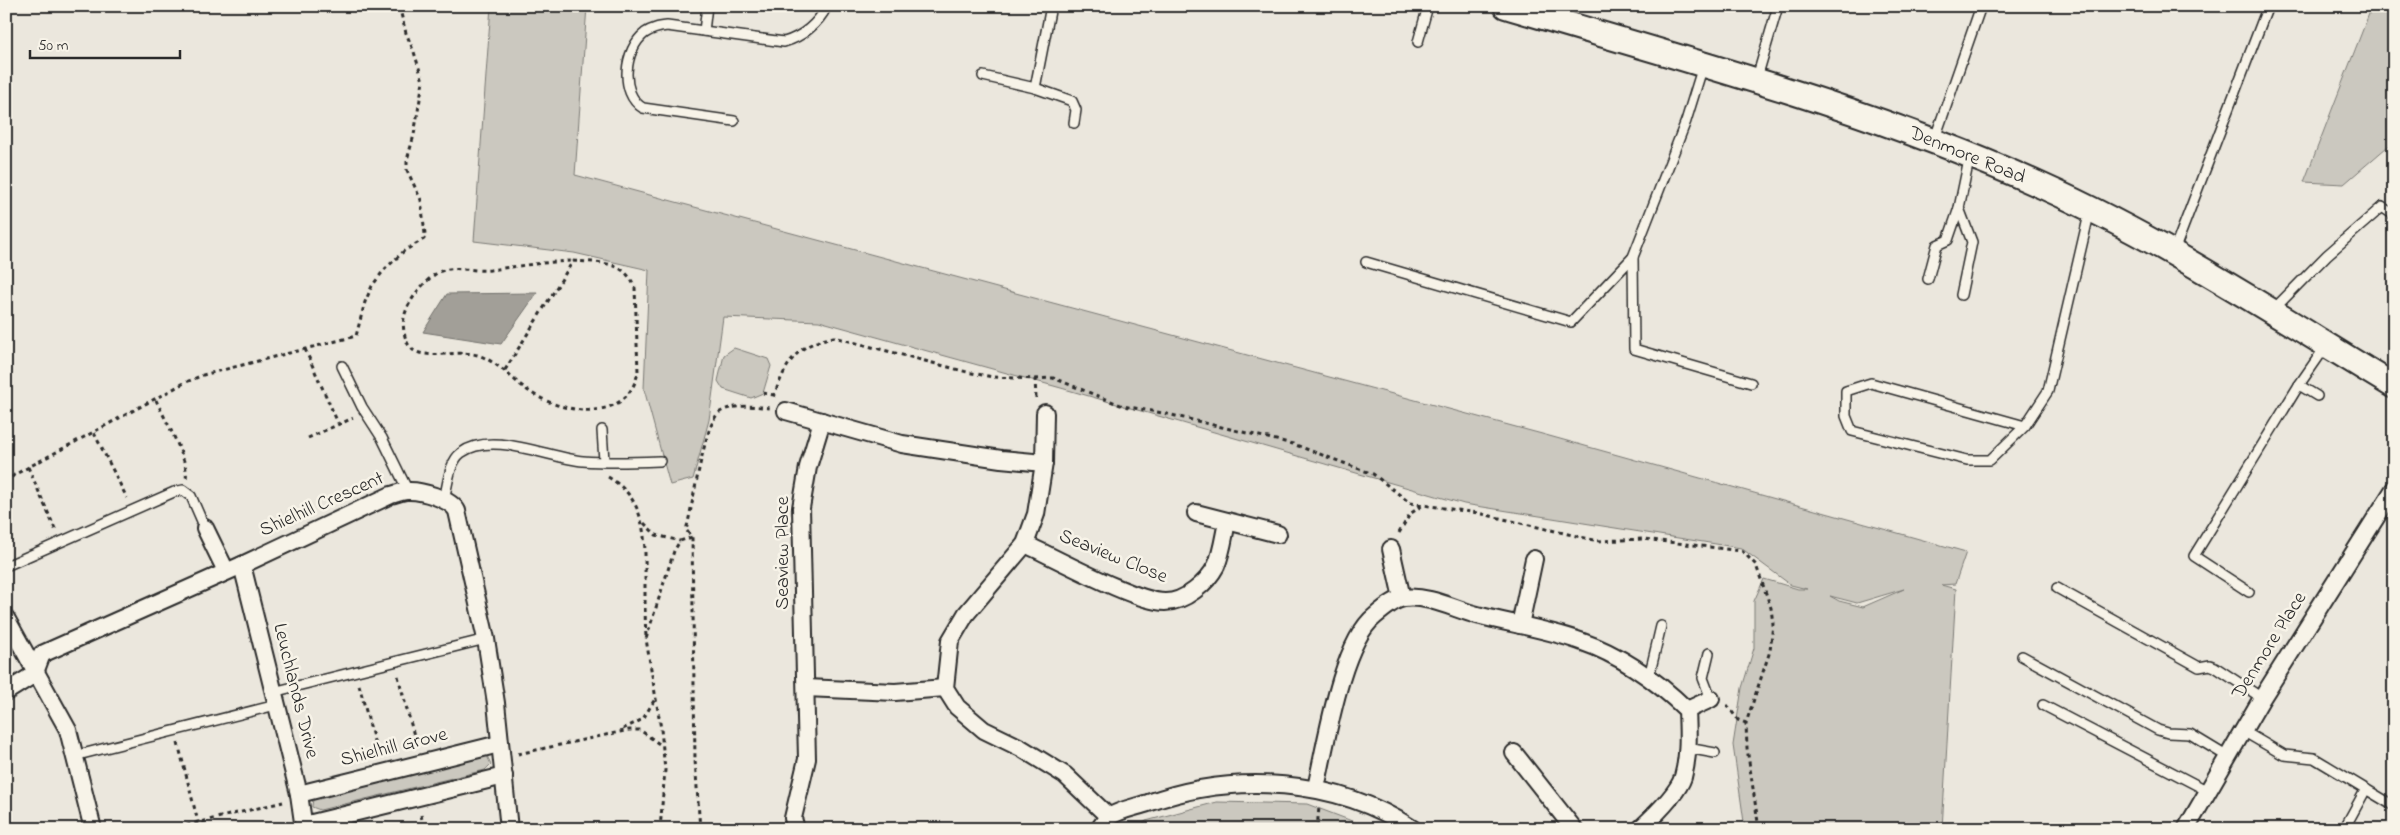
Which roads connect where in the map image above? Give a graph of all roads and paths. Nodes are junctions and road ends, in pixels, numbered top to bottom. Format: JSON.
{"nodes":[{"id":1,"x":399,"y":6,"type":"edge"},
{"id":2,"x":707,"y":6,"type":"edge"},
{"id":3,"x":827,"y":6,"type":"edge"},
{"id":4,"x":1051,"y":6,"type":"edge"},
{"id":5,"x":1428,"y":6,"type":"edge"},
{"id":6,"x":1506,"y":6,"type":"edge"},
{"id":7,"x":1778,"y":6,"type":"edge"},
{"id":8,"x":1981,"y":6,"type":"edge"},
{"id":9,"x":2268,"y":6,"type":"edge"},
{"id":10,"x":704,"y":31,"type":"junction"},
{"id":11,"x":1418,"y":42,"type":"dead end"},
{"id":12,"x":1704,"y":65,"type":"junction"},
{"id":13,"x":982,"y":76,"type":"dead end"},
{"id":14,"x":1756,"y":81,"type":"junction"},
{"id":15,"x":1035,"y":88,"type":"junction"},
{"id":16,"x":734,"y":121,"type":"dead end"},
{"id":17,"x":1074,"y":123,"type":"dead end"},
{"id":18,"x":1934,"y":141,"type":"junction"},
{"id":19,"x":1970,"y":155,"type":"junction"},
{"id":20,"x":1959,"y":208,"type":"junction"},
{"id":21,"x":2090,"y":210,"type":"junction"},
{"id":22,"x":2394,"y":216,"type":"edge"},
{"id":23,"x":2173,"y":254,"type":"junction"},
{"id":24,"x":1634,"y":257,"type":"junction"},
{"id":25,"x":573,"y":261,"type":"junction"},
{"id":26,"x":1366,"y":262,"type":"dead end"},
{"id":27,"x":1928,"y":280,"type":"dead end"},
{"id":28,"x":1961,"y":295,"type":"dead end"},
{"id":29,"x":2271,"y":312,"type":"junction"},
{"id":30,"x":2327,"y":345,"type":"junction"},
{"id":31,"x":305,"y":349,"type":"junction"},
{"id":32,"x":342,"y":366,"type":"dead end"},
{"id":33,"x":504,"y":370,"type":"junction"},
{"id":34,"x":1035,"y":378,"type":"junction"},
{"id":35,"x":1751,"y":383,"type":"dead end"},
{"id":36,"x":2299,"y":385,"type":"junction"},
{"id":37,"x":2394,"y":386,"type":"edge"},
{"id":38,"x":763,"y":394,"type":"dead end"},
{"id":39,"x":774,"y":396,"type":"junction"},
{"id":40,"x":2317,"y":396,"type":"dead end"},
{"id":41,"x":156,"y":400,"type":"junction"},
{"id":42,"x":786,"y":411,"type":"junction"},
{"id":43,"x":366,"y":413,"type":"junction"},
{"id":44,"x":1045,"y":413,"type":"joint"},
{"id":45,"x":822,"y":421,"type":"junction"},
{"id":46,"x":338,"y":423,"type":"junction"},
{"id":47,"x":2025,"y":426,"type":"junction"},
{"id":48,"x":602,"y":430,"type":"dead end"},
{"id":49,"x":94,"y":432,"type":"junction"},
{"id":50,"x":308,"y":438,"type":"dead end"},
{"id":51,"x":604,"y":461,"type":"junction"},
{"id":52,"x":660,"y":461,"type":"dead end"},
{"id":53,"x":1044,"y":464,"type":"junction"},
{"id":54,"x":28,"y":467,"type":"junction"},
{"id":55,"x":6,"y":483,"type":"edge"},
{"id":56,"x":2394,"y":489,"type":"edge"},
{"id":57,"x":183,"y":490,"type":"junction"},
{"id":58,"x":408,"y":491,"type":"junction"},
{"id":59,"x":444,"y":499,"type":"junction"},
{"id":60,"x":1424,"y":505,"type":"junction"},
{"id":61,"x":132,"y":510,"type":"junction"},
{"id":62,"x":1196,"y":513,"type":"dead end"},
{"id":63,"x":643,"y":521,"type":"junction"},
{"id":64,"x":1227,"y":522,"type":"junction"},
{"id":65,"x":205,"y":528,"type":"joint"},
{"id":66,"x":1278,"y":534,"type":"dead end"},
{"id":67,"x":692,"y":537,"type":"junction"},
{"id":68,"x":680,"y":541,"type":"junction"},
{"id":69,"x":61,"y":542,"type":"junction"},
{"id":70,"x":1025,"y":544,"type":"junction"},
{"id":71,"x":1391,"y":549,"type":"joint"},
{"id":72,"x":1534,"y":559,"type":"dead end"},
{"id":73,"x":242,"y":565,"type":"junction"},
{"id":74,"x":6,"y":566,"type":"edge"},
{"id":75,"x":226,"y":571,"type":"junction"},
{"id":76,"x":2057,"y":588,"type":"dead end"},
{"id":77,"x":2249,"y":592,"type":"dead end"},
{"id":78,"x":1402,"y":598,"type":"junction"},
{"id":79,"x":6,"y":618,"type":"edge"},
{"id":80,"x":1520,"y":625,"type":"junction"},
{"id":81,"x":1661,"y":626,"type":"dead end"},
{"id":82,"x":486,"y":639,"type":"junction"},
{"id":83,"x":646,"y":639,"type":"junction"},
{"id":84,"x":1708,"y":653,"type":"dead end"},
{"id":85,"x":2022,"y":656,"type":"dead end"},
{"id":86,"x":394,"y":663,"type":"junction"},
{"id":87,"x":36,"y":670,"type":"junction"},
{"id":88,"x":356,"y":672,"type":"junction"},
{"id":89,"x":1649,"y":677,"type":"junction"},
{"id":90,"x":806,"y":688,"type":"junction"},
{"id":91,"x":945,"y":688,"type":"junction"},
{"id":92,"x":6,"y":692,"type":"edge"},
{"id":93,"x":656,"y":698,"type":"junction"},
{"id":94,"x":2262,"y":698,"type":"junction"},
{"id":95,"x":275,"y":699,"type":"junction"},
{"id":96,"x":1711,"y":699,"type":"joint"},
{"id":97,"x":2043,"y":705,"type":"dead end"},
{"id":98,"x":1687,"y":710,"type":"junction"},
{"id":99,"x":176,"y":731,"type":"junction"},
{"id":100,"x":2243,"y":731,"type":"junction"},
{"id":101,"x":616,"y":732,"type":"junction"},
{"id":102,"x":499,"y":744,"type":"junction"},
{"id":103,"x":662,"y":746,"type":"junction"},
{"id":104,"x":1687,"y":748,"type":"junction"},
{"id":105,"x":418,"y":752,"type":"dead end"},
{"id":106,"x":1514,"y":753,"type":"dead end"},
{"id":107,"x":1715,"y":753,"type":"dead end"},
{"id":108,"x":513,"y":755,"type":"dead end"},
{"id":109,"x":74,"y":756,"type":"junction"},
{"id":110,"x":2228,"y":757,"type":"junction"},
{"id":111,"x":379,"y":761,"type":"dead end"},
{"id":112,"x":504,"y":776,"type":"junction"},
{"id":113,"x":1316,"y":788,"type":"junction"},
{"id":114,"x":2366,"y":789,"type":"junction"},
{"id":115,"x":2208,"y":791,"type":"junction"},
{"id":116,"x":293,"y":797,"type":"junction"},
{"id":117,"x":2394,"y":806,"type":"edge"},
{"id":118,"x":419,"y":808,"type":"dead end"},
{"id":119,"x":198,"y":822,"type":"junction"},
{"id":120,"x":1104,"y":823,"type":"edge"},
{"id":121,"x":300,"y":826,"type":"edge"},
{"id":122,"x":93,"y":829,"type":"edge"},
{"id":123,"x":172,"y":829,"type":"edge"},
{"id":124,"x":270,"y":829,"type":"edge"},
{"id":125,"x":424,"y":829,"type":"edge"},
{"id":126,"x":509,"y":829,"type":"edge"},
{"id":127,"x":660,"y":829,"type":"edge"},
{"id":128,"x":700,"y":829,"type":"edge"},
{"id":129,"x":796,"y":829,"type":"edge"},
{"id":130,"x":1413,"y":829,"type":"edge"},
{"id":131,"x":1574,"y":829,"type":"edge"},
{"id":132,"x":1640,"y":829,"type":"edge"},
{"id":133,"x":1760,"y":829,"type":"edge"},
{"id":134,"x":2186,"y":829,"type":"edge"},
{"id":135,"x":2344,"y":829,"type":"edge"}],
"edges":[{"from":1,"to":31,"type":"path"},
{"from":2,"to":10,"type":"lane"},
{"from":3,"to":10,"type":"lane"},
{"from":4,"to":15,"type":"lane"},
{"from":5,"to":11,"type":"lane"},
{"from":6,"to":12,"type":"street","name":"Denmore Road"},
{"from":7,"to":14,"type":"lane"},
{"from":8,"to":18,"type":"lane"},
{"from":9,"to":23,"type":"lane"},
{"from":10,"to":16,"type":"lane"},
{"from":12,"to":14,"type":"street","name":"Denmore Road"},
{"from":12,"to":24,"type":"lane"},
{"from":13,"to":15,"type":"lane"},
{"from":14,"to":18,"type":"street","name":"Denmore Road"},
{"from":15,"to":17,"type":"lane"},
{"from":18,"to":19,"type":"street","name":"Denmore Road"},
{"from":19,"to":20,"type":"lane"},
{"from":19,"to":21,"type":"street","name":"Denmore Road"},
{"from":20,"to":27,"type":"lane"},
{"from":20,"to":28,"type":"lane"},
{"from":21,"to":23,"type":"street","name":"Denmore Road"},
{"from":21,"to":47,"type":"lane"},
{"from":22,"to":29,"type":"lane"},
{"from":23,"to":29,"type":"street","name":"Denmore Road"},
{"from":24,"to":26,"type":"lane"},
{"from":24,"to":35,"type":"lane"},
{"from":25,"to":33,"type":"path"},
{"from":25,"to":33,"type":"path"},
{"from":25,"to":33,"type":"path"},
{"from":29,"to":30,"type":"street","name":"Denmore Road"},
{"from":30,"to":36,"type":"lane"},
{"from":30,"to":37,"type":"street","name":"Denmore Road"},
{"from":31,"to":41,"type":"path"},
{"from":31,"to":46,"type":"path"},
{"from":32,"to":43,"type":"lane"},
{"from":34,"to":39,"type":"path"},
{"from":34,"to":44,"type":"path"},
{"from":34,"to":60,"type":"path"},
{"from":36,"to":40,"type":"lane"},
{"from":36,"to":77,"type":"lane"},
{"from":38,"to":39,"type":"path"},
{"from":39,"to":42,"type":"path"},
{"from":41,"to":49,"type":"path"},
{"from":41,"to":57,"type":"path"},
{"from":42,"to":45,"type":"street"},
{"from":42,"to":67,"type":"path"},
{"from":43,"to":46,"type":"path"},
{"from":43,"to":58,"type":"lane"},
{"from":44,"to":53,"type":"street"},
{"from":45,"to":53,"type":"street"},
{"from":45,"to":90,"type":"street","name":"Seaview Place"},
{"from":46,"to":50,"type":"path"},
{"from":47,"to":47,"type":"lane"},
{"from":48,"to":51,"type":"lane"},
{"from":49,"to":54,"type":"path"},
{"from":49,"to":61,"type":"path"},
{"from":51,"to":52,"type":"lane"},
{"from":51,"to":59,"type":"lane"},
{"from":51,"to":63,"type":"path"},
{"from":53,"to":70,"type":"street"},
{"from":54,"to":55,"type":"path"},
{"from":54,"to":69,"type":"path"},
{"from":56,"to":94,"type":"street","name":"Denmore Place"},
{"from":57,"to":61,"type":"lane"},
{"from":57,"to":65,"type":"lane"},
{"from":58,"to":59,"type":"street","name":"Shielhill Crescent"},
{"from":58,"to":73,"type":"street","name":"Shielhill Crescent"},
{"from":59,"to":82,"type":"street"},
{"from":60,"to":71,"type":"path"},
{"from":60,"to":133,"type":"path"},
{"from":61,"to":69,"type":"lane"},
{"from":62,"to":64,"type":"street"},
{"from":63,"to":68,"type":"path"},
{"from":63,"to":83,"type":"path"},
{"from":64,"to":66,"type":"street"},
{"from":64,"to":70,"type":"street","name":"Seaview Close"},
{"from":65,"to":75,"type":"street"},
{"from":67,"to":68,"type":"path"},
{"from":67,"to":128,"type":"path"},
{"from":68,"to":83,"type":"path"},
{"from":69,"to":74,"type":"lane"},
{"from":70,"to":91,"type":"street"},
{"from":71,"to":78,"type":"street"},
{"from":72,"to":80,"type":"street"},
{"from":73,"to":75,"type":"street","name":"Shielhill Crescent"},
{"from":73,"to":95,"type":"street","name":"Leuchlands Drive"},
{"from":75,"to":87,"type":"street","name":"Shielhill Crescent"},
{"from":76,"to":94,"type":"lane"},
{"from":78,"to":80,"type":"street"},
{"from":78,"to":113,"type":"street"},
{"from":79,"to":87,"type":"street"},
{"from":80,"to":89,"type":"street"},
{"from":81,"to":89,"type":"lane"},
{"from":82,"to":86,"type":"lane"},
{"from":82,"to":102,"type":"street"},
{"from":83,"to":93,"type":"path"},
{"from":84,"to":96,"type":"lane"},
{"from":85,"to":110,"type":"lane"},
{"from":86,"to":88,"type":"lane"},
{"from":86,"to":105,"type":"path"},
{"from":87,"to":92,"type":"street","name":"Shielhill Crescent"},
{"from":87,"to":109,"type":"street"},
{"from":88,"to":95,"type":"lane"},
{"from":88,"to":111,"type":"path"},
{"from":89,"to":98,"type":"street"},
{"from":90,"to":91,"type":"street"},
{"from":90,"to":129,"type":"street","name":"Seaview Place"},
{"from":91,"to":120,"type":"street"},
{"from":93,"to":101,"type":"path"},
{"from":93,"to":103,"type":"path"},
{"from":94,"to":100,"type":"street","name":"Denmore Place"},
{"from":95,"to":99,"type":"lane"},
{"from":95,"to":116,"type":"street","name":"Leuchlands Drive"},
{"from":96,"to":98,"type":"street"},
{"from":97,"to":115,"type":"lane"},
{"from":98,"to":104,"type":"street"},
{"from":99,"to":109,"type":"lane"},
{"from":99,"to":119,"type":"path"},
{"from":100,"to":110,"type":"street","name":"Denmore Place"},
{"from":100,"to":114,"type":"lane"},
{"from":101,"to":103,"type":"path"},
{"from":101,"to":108,"type":"path"},
{"from":102,"to":112,"type":"street"},
{"from":102,"to":116,"type":"street","name":"Shielhill Grove"},
{"from":103,"to":127,"type":"path"},
{"from":104,"to":107,"type":"lane"},
{"from":104,"to":132,"type":"street"},
{"from":106,"to":131,"type":"street"},
{"from":109,"to":122,"type":"street"},
{"from":110,"to":115,"type":"street","name":"Denmore Place"},
{"from":112,"to":121,"type":"street"},
{"from":112,"to":126,"type":"street"},
{"from":113,"to":120,"type":"street"},
{"from":113,"to":130,"type":"street"},
{"from":114,"to":117,"type":"lane"},
{"from":114,"to":135,"type":"lane"},
{"from":115,"to":134,"type":"street","name":"Denmore Place"},
{"from":116,"to":119,"type":"path"},
{"from":116,"to":121,"type":"street","name":"Leuchlands Drive"},
{"from":118,"to":125,"type":"path"},
{"from":119,"to":123,"type":"path"},
{"from":121,"to":124,"type":"path"}]}
